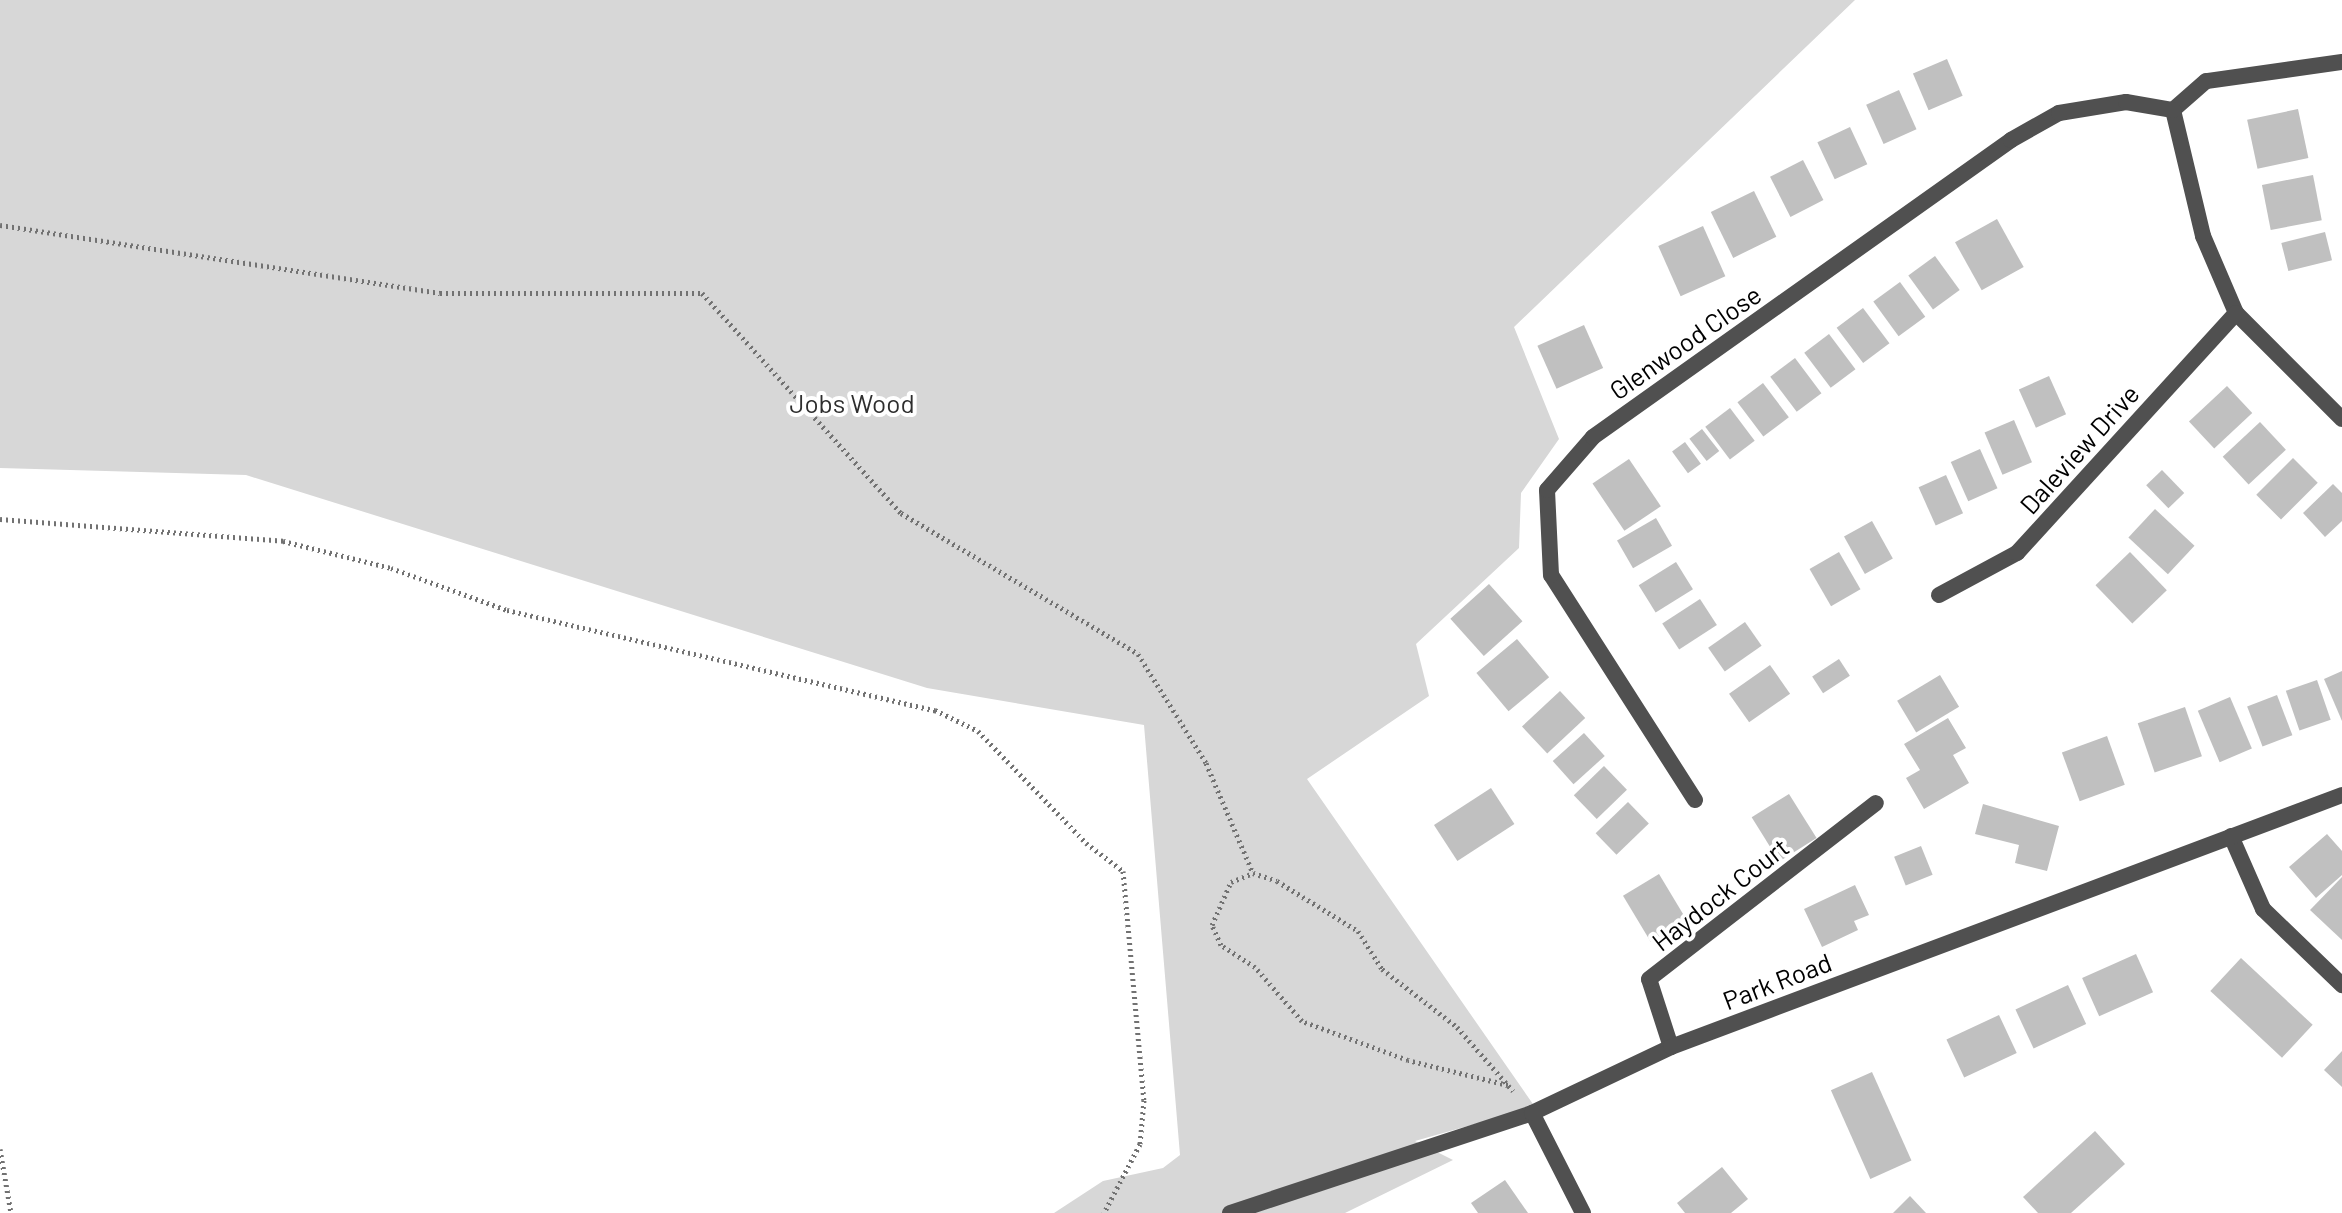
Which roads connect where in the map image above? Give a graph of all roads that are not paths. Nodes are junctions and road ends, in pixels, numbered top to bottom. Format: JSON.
{"nodes":[{"id":1,"x":2342,"y":62,"type":"edge"},
{"id":2,"x":2173,"y":110,"type":"junction"},
{"id":3,"x":2236,"y":313,"type":"junction"},
{"id":4,"x":2342,"y":419,"type":"edge"},
{"id":5,"x":1939,"y":595,"type":"dead end"},
{"id":6,"x":2342,"y":795,"type":"edge"},
{"id":7,"x":1695,"y":800,"type":"dead end"},
{"id":8,"x":1876,"y":803,"type":"dead end"},
{"id":9,"x":2231,"y":836,"type":"junction"},
{"id":10,"x":2342,"y":985,"type":"edge"},
{"id":11,"x":1671,"y":1047,"type":"junction"},
{"id":12,"x":1532,"y":1113,"type":"junction"},
{"id":13,"x":1230,"y":1213,"type":"edge"},
{"id":14,"x":1583,"y":1213,"type":"edge"}],
"edges":[{"from":1,"to":2,"type":"street"},
{"from":2,"to":3,"type":"street"},
{"from":2,"to":7,"type":"street","name":"Glenwood Close"},
{"from":3,"to":4,"type":"street"},
{"from":3,"to":5,"type":"street","name":"Daleview Drive"},
{"from":6,"to":9,"type":"street","name":"Park Road"},
{"from":8,"to":11,"type":"street","name":"Haydock Court"},
{"from":9,"to":10,"type":"street"},
{"from":9,"to":11,"type":"street","name":"Park Road"},
{"from":11,"to":12,"type":"street","name":"Park Road"},
{"from":12,"to":13,"type":"street","name":"Park Road"},
{"from":12,"to":14,"type":"street"}]}
